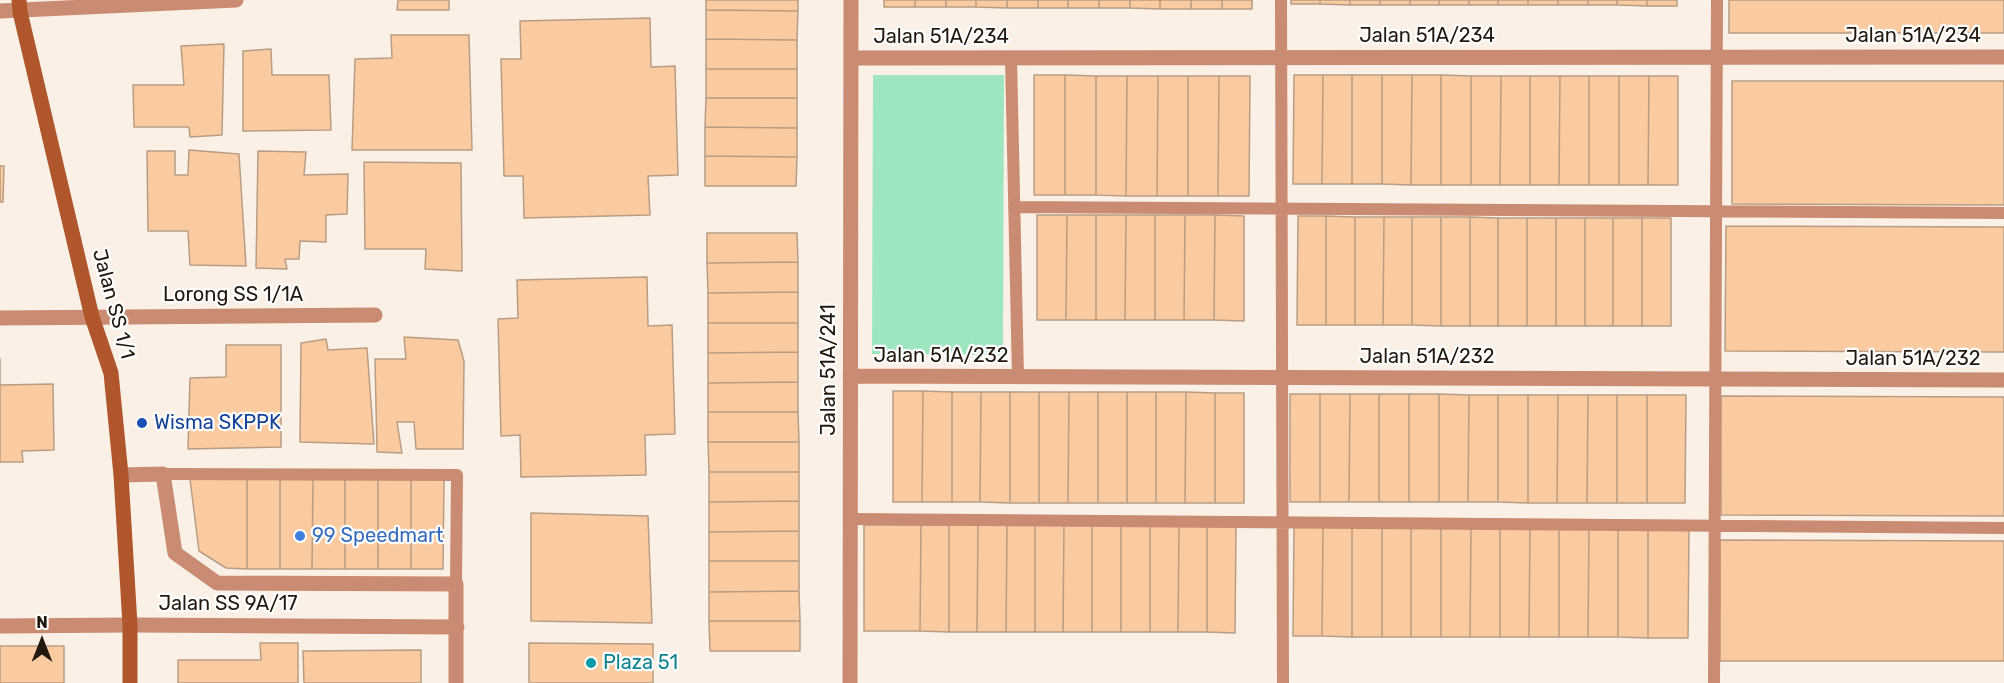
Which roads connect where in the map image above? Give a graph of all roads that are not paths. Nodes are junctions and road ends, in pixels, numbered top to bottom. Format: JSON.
{"nodes":[{"id":1,"x":236,"y":0,"type":"edge"},
{"id":2,"x":851,"y":0,"type":"edge"},
{"id":3,"x":1281,"y":0,"type":"edge"},
{"id":4,"x":1717,"y":0,"type":"edge"},
{"id":5,"x":20,"y":6,"type":"edge"},
{"id":6,"x":0,"y":12,"type":"edge"},
{"id":7,"x":1717,"y":57,"type":"junction"},
{"id":8,"x":2004,"y":57,"type":"edge"},
{"id":9,"x":851,"y":58,"type":"junction"},
{"id":10,"x":1011,"y":58,"type":"junction"},
{"id":11,"x":1281,"y":58,"type":"junction"},
{"id":12,"x":1014,"y":207,"type":"junction"},
{"id":13,"x":1282,"y":209,"type":"junction"},
{"id":14,"x":1716,"y":210,"type":"junction"},
{"id":15,"x":2004,"y":213,"type":"edge"},
{"id":16,"x":375,"y":315,"type":"dead end"},
{"id":17,"x":92,"y":317,"type":"junction"},
{"id":18,"x":0,"y":318,"type":"edge"},
{"id":19,"x":850,"y":376,"type":"junction"},
{"id":20,"x":1018,"y":377,"type":"junction"},
{"id":21,"x":1282,"y":378,"type":"junction"},
{"id":22,"x":1715,"y":379,"type":"junction"},
{"id":23,"x":2004,"y":380,"type":"edge"},
{"id":24,"x":163,"y":474,"type":"junction"},
{"id":25,"x":120,"y":475,"type":"junction"},
{"id":26,"x":850,"y":519,"type":"junction"},
{"id":27,"x":1282,"y":523,"type":"junction"},
{"id":28,"x":1715,"y":526,"type":"junction"},
{"id":29,"x":2004,"y":528,"type":"edge"},
{"id":30,"x":456,"y":584,"type":"junction"},
{"id":31,"x":130,"y":625,"type":"junction"},
{"id":32,"x":0,"y":626,"type":"edge"},
{"id":33,"x":457,"y":627,"type":"junction"},
{"id":34,"x":130,"y":683,"type":"edge"},
{"id":35,"x":456,"y":683,"type":"edge"},
{"id":36,"x":850,"y":683,"type":"edge"},
{"id":37,"x":1282,"y":683,"type":"edge"},
{"id":38,"x":1714,"y":683,"type":"edge"}],
"edges":[{"from":1,"to":5,"type":"street"},
{"from":2,"to":9,"type":"street","name":"Jalan 51A/241"},
{"from":3,"to":11,"type":"lane"},
{"from":4,"to":7,"type":"lane"},
{"from":5,"to":6,"type":"street"},
{"from":5,"to":17,"type":"street","name":"Jalan SS 1/1"},
{"from":7,"to":8,"type":"street","name":"Jalan 51A/234"},
{"from":7,"to":11,"type":"street","name":"Jalan 51A/234"},
{"from":7,"to":14,"type":"lane"},
{"from":9,"to":10,"type":"street","name":"Jalan 51A/234"},
{"from":9,"to":19,"type":"street","name":"Jalan 51A/241"},
{"from":10,"to":11,"type":"street","name":"Jalan 51A/234"},
{"from":10,"to":12,"type":"lane"},
{"from":11,"to":13,"type":"lane"},
{"from":12,"to":13,"type":"lane"},
{"from":12,"to":20,"type":"lane"},
{"from":13,"to":14,"type":"lane"},
{"from":13,"to":21,"type":"lane"},
{"from":14,"to":15,"type":"lane"},
{"from":14,"to":22,"type":"lane"},
{"from":16,"to":17,"type":"street","name":"Lorong SS 1/1A"},
{"from":17,"to":18,"type":"street","name":"Lorong SS 1/1A"},
{"from":17,"to":25,"type":"street","name":"Jalan SS 1/1"},
{"from":19,"to":20,"type":"street","name":"Jalan 51A/232"},
{"from":19,"to":26,"type":"street","name":"Jalan 51A/241"},
{"from":20,"to":21,"type":"street","name":"Jalan 51A/232"},
{"from":21,"to":22,"type":"street","name":"Jalan 51A/232"},
{"from":21,"to":27,"type":"lane"},
{"from":22,"to":23,"type":"street","name":"Jalan 51A/232"},
{"from":22,"to":28,"type":"lane"},
{"from":24,"to":25,"type":"street"},
{"from":24,"to":30,"type":"street"},
{"from":24,"to":30,"type":"lane"},
{"from":25,"to":31,"type":"street","name":"Jalan SS 1/1"},
{"from":26,"to":27,"type":"lane"},
{"from":26,"to":36,"type":"street","name":"Jalan 51A/241"},
{"from":27,"to":28,"type":"lane"},
{"from":27,"to":37,"type":"lane"},
{"from":28,"to":29,"type":"lane"},
{"from":28,"to":38,"type":"lane"},
{"from":30,"to":33,"type":"street"},
{"from":31,"to":32,"type":"street","name":"Jalan SS 9A/17"},
{"from":31,"to":33,"type":"street","name":"Jalan SS 9A/17"},
{"from":31,"to":34,"type":"street","name":"Jalan SS 1/1"},
{"from":33,"to":35,"type":"street"}]}
